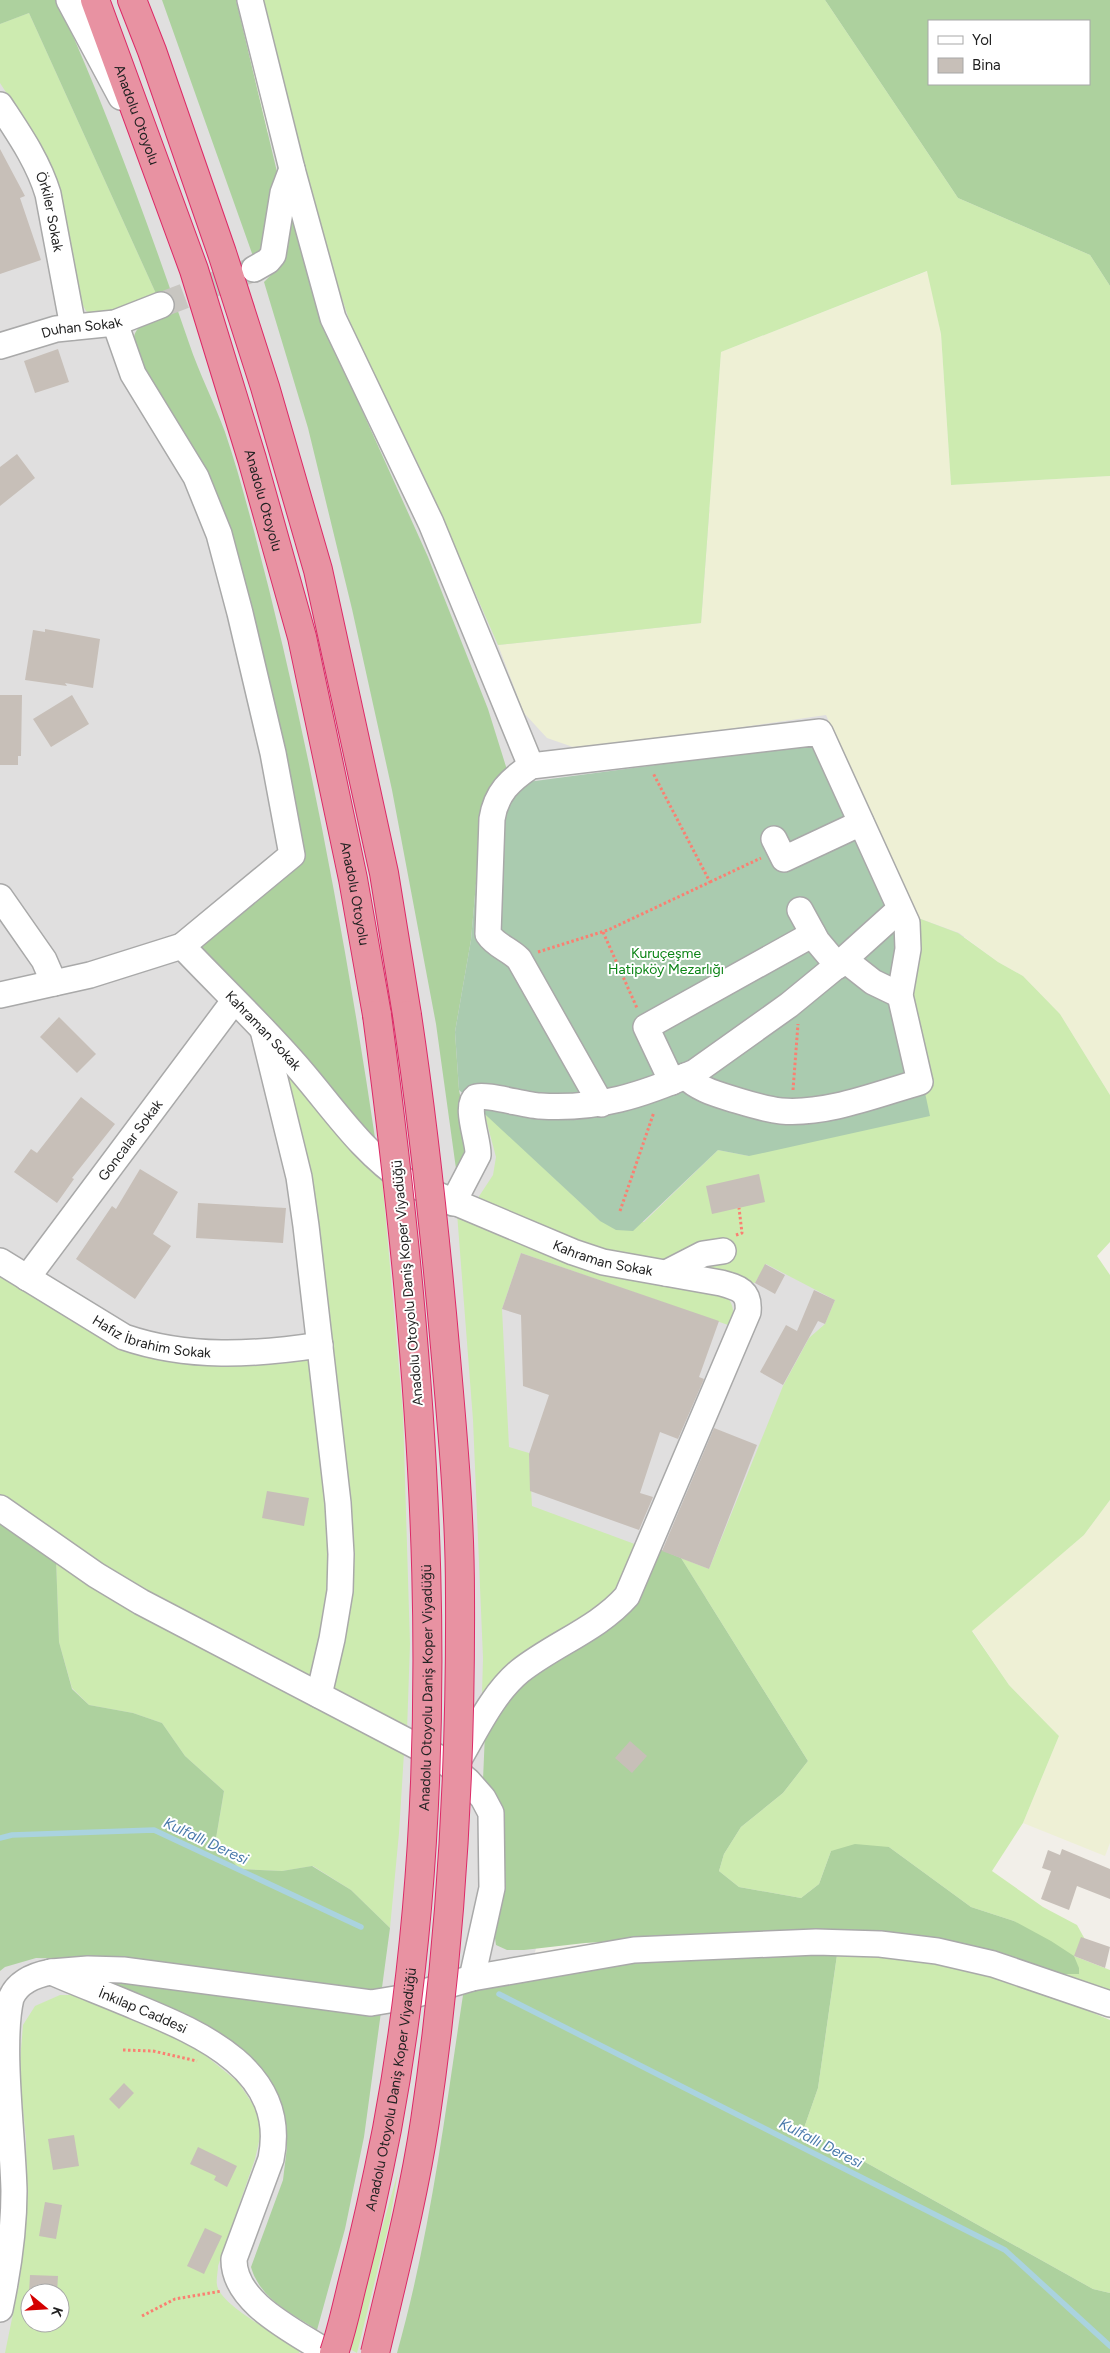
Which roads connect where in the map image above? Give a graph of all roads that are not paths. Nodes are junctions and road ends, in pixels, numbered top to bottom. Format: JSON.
{"nodes":[{"id":1,"x":69,"y":0,"type":"edge"},
{"id":2,"x":95,"y":0,"type":"edge"},
{"id":3,"x":132,"y":0,"type":"edge"},
{"id":4,"x":250,"y":0,"type":"edge"},
{"id":5,"x":0,"y":105,"type":"edge"},
{"id":6,"x":153,"y":158,"type":"junction"},
{"id":7,"x":292,"y":169,"type":"junction"},
{"id":8,"x":254,"y":269,"type":"tunnel mouth"},
{"id":9,"x":161,"y":305,"type":"tunnel mouth"},
{"id":10,"x":115,"y":323,"type":"junction"},
{"id":11,"x":73,"y":327,"type":"junction"},
{"id":12,"x":0,"y":346,"type":"edge"},
{"id":13,"x":531,"y":766,"type":"junction"},
{"id":14,"x":861,"y":823,"type":"junction"},
{"id":15,"x":776,"y":844,"type":"road end"},
{"id":16,"x":0,"y":897,"type":"edge"},
{"id":17,"x":900,"y":909,"type":"junction"},
{"id":18,"x":800,"y":910,"type":"dead end"},
{"id":19,"x":813,"y":934,"type":"junction"},
{"id":20,"x":182,"y":946,"type":"junction"},
{"id":21,"x":841,"y":963,"type":"junction"},
{"id":22,"x":54,"y":983,"type":"junction"},
{"id":23,"x":0,"y":995,"type":"edge"},
{"id":24,"x":900,"y":995,"type":"junction"},
{"id":25,"x":234,"y":1001,"type":"junction"},
{"id":26,"x":377,"y":1015,"type":"joint"},
{"id":27,"x":263,"y":1030,"type":"junction"},
{"id":28,"x":674,"y":1081,"type":"junction"},
{"id":29,"x":601,"y":1104,"type":"junction"},
{"id":30,"x":453,"y":1203,"type":"junction"},
{"id":31,"x":724,"y":1251,"type":"road end"},
{"id":32,"x":0,"y":1261,"type":"edge"},
{"id":33,"x":666,"y":1273,"type":"junction"},
{"id":34,"x":27,"y":1278,"type":"junction"},
{"id":35,"x":320,"y":1345,"type":"junction"},
{"id":36,"x":0,"y":1508,"type":"edge"},
{"id":37,"x":319,"y":1695,"type":"junction"},
{"id":38,"x":453,"y":1769,"type":"junction"},
{"id":39,"x":51,"y":1972,"type":"junction"},
{"id":40,"x":472,"y":1978,"type":"junction"},
{"id":41,"x":1110,"y":2004,"type":"edge"},
{"id":42,"x":0,"y":2309,"type":"edge"},
{"id":43,"x":328,"y":2353,"type":"edge"},
{"id":44,"x":334,"y":2353,"type":"edge"},
{"id":45,"x":375,"y":2353,"type":"edge"}],
"edges":[{"from":1,"to":6,"type":"street"},
{"from":2,"to":6,"type":"highway","name":"Anadolu Otoyolu"},
{"from":3,"to":45,"type":"highway","bridge":true},
{"from":4,"to":7,"type":"street"},
{"from":5,"to":11,"type":"street","name":"Örkiler Sokak"},
{"from":6,"to":26,"type":"highway","name":"Anadolu Otoyolu"},
{"from":7,"to":8,"type":"street"},
{"from":7,"to":13,"type":"street"},
{"from":9,"to":10,"type":"street","name":"Duhan Sokak"},
{"from":10,"to":11,"type":"street","name":"Duhan Sokak"},
{"from":10,"to":20,"type":"street"},
{"from":11,"to":12,"type":"street","name":"Duhan Sokak"},
{"from":13,"to":14,"type":"street"},
{"from":13,"to":29,"type":"street"},
{"from":14,"to":15,"type":"street"},
{"from":14,"to":17,"type":"street"},
{"from":16,"to":22,"type":"street"},
{"from":17,"to":21,"type":"street"},
{"from":17,"to":24,"type":"street"},
{"from":18,"to":19,"type":"street"},
{"from":19,"to":21,"type":"street"},
{"from":19,"to":28,"type":"street"},
{"from":20,"to":22,"type":"street"},
{"from":20,"to":25,"type":"street","name":"Kahraman Sokak"},
{"from":21,"to":24,"type":"street"},
{"from":21,"to":28,"type":"street"},
{"from":22,"to":23,"type":"street"},
{"from":24,"to":28,"type":"street"},
{"from":25,"to":27,"type":"street","name":"Kahraman Sokak"},
{"from":25,"to":34,"type":"street","name":"Goncalar Sokak"},
{"from":26,"to":44,"type":"highway","name":"Anadolu Otoyolu Daniş Koper Viyadüğü","bridge":true},
{"from":27,"to":30,"type":"street","name":"Kahraman Sokak"},
{"from":27,"to":35,"type":"street"},
{"from":28,"to":29,"type":"street"},
{"from":29,"to":30,"type":"street"},
{"from":30,"to":33,"type":"street","name":"Kahraman Sokak"},
{"from":31,"to":33,"type":"street"},
{"from":32,"to":34,"type":"street","name":"Hafız İbrahim Sokak"},
{"from":33,"to":38,"type":"street","name":"Kahraman Sokak"},
{"from":34,"to":35,"type":"street","name":"Hafız İbrahim Sokak"},
{"from":35,"to":37,"type":"street"},
{"from":36,"to":37,"type":"street"},
{"from":37,"to":38,"type":"street"},
{"from":38,"to":40,"type":"street"},
{"from":39,"to":40,"type":"street"},
{"from":39,"to":42,"type":"street"},
{"from":39,"to":43,"type":"street","name":"İnkılap Caddesi"},
{"from":40,"to":41,"type":"street"}]}
